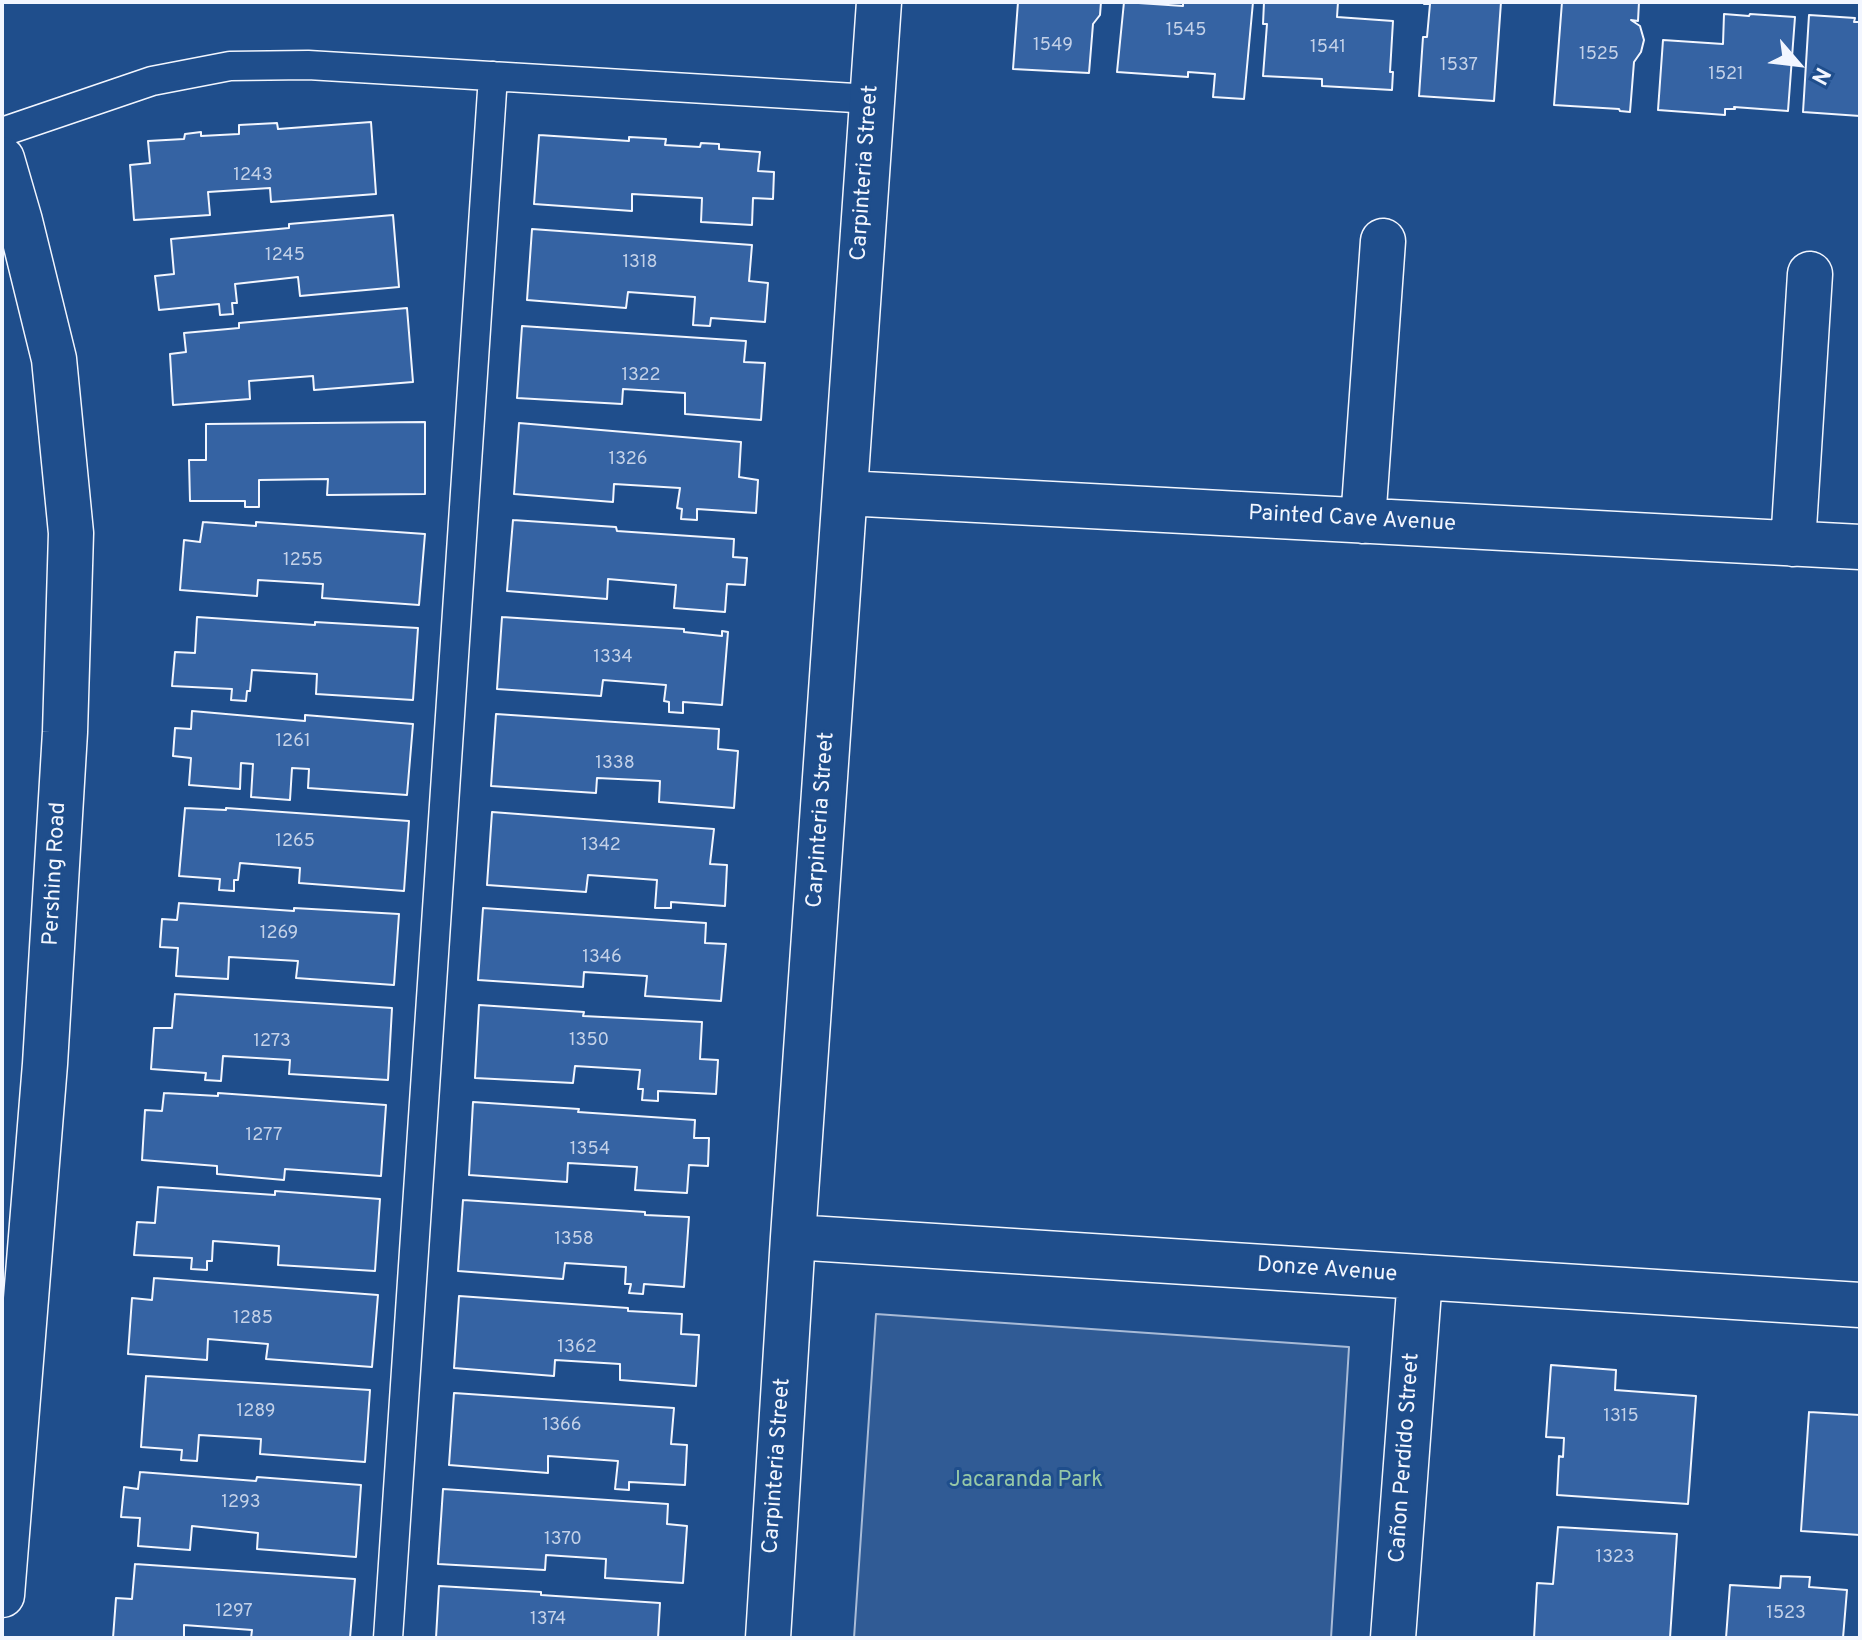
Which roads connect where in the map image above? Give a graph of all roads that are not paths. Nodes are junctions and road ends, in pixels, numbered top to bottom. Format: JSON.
{"nodes":[{"id":1,"x":879,"y":2,"type":"edge"},
{"id":2,"x":493,"y":76,"type":"junction"},
{"id":3,"x":871,"y":99,"type":"junction"},
{"id":4,"x":2,"y":132,"type":"edge"},
{"id":5,"x":2,"y":159,"type":"edge"},
{"id":6,"x":1383,"y":241,"type":"dead end"},
{"id":7,"x":1810,"y":274,"type":"dead end"},
{"id":8,"x":845,"y":493,"type":"junction"},
{"id":9,"x":1363,"y":521,"type":"junction"},
{"id":10,"x":1793,"y":544,"type":"junction"},
{"id":11,"x":1860,"y":547,"type":"edge"},
{"id":12,"x":793,"y":1237,"type":"junction"},
{"id":13,"x":1420,"y":1277,"type":"junction"},
{"id":14,"x":1860,"y":1305,"type":"edge"},
{"id":15,"x":2,"y":1595,"type":"edge"},
{"id":16,"x":388,"y":1638,"type":"edge"},
{"id":17,"x":768,"y":1638,"type":"edge"},
{"id":18,"x":1393,"y":1638,"type":"edge"}],
"edges":[{"from":1,"to":3,"type":"street","name":"Carpinteria Street"},
{"from":2,"to":3,"type":"lane"},
{"from":2,"to":4,"type":"lane"},
{"from":2,"to":16,"type":"lane"},
{"from":3,"to":8,"type":"street","name":"Carpinteria Street"},
{"from":5,"to":15,"type":"street","name":"Pershing Road"},
{"from":6,"to":9,"type":"street"},
{"from":7,"to":10,"type":"street"},
{"from":8,"to":9,"type":"street","name":"Painted Cave Avenue"},
{"from":8,"to":12,"type":"street","name":"Carpinteria Street"},
{"from":9,"to":10,"type":"street","name":"Painted Cave Avenue"},
{"from":10,"to":11,"type":"street","name":"Painted Cave Avenue"},
{"from":12,"to":13,"type":"street","name":"Donze Avenue"},
{"from":12,"to":17,"type":"street","name":"Carpinteria Street"},
{"from":13,"to":14,"type":"street","name":"Donze Avenue"},
{"from":13,"to":18,"type":"street","name":"Cañon Perdido Street"}]}
